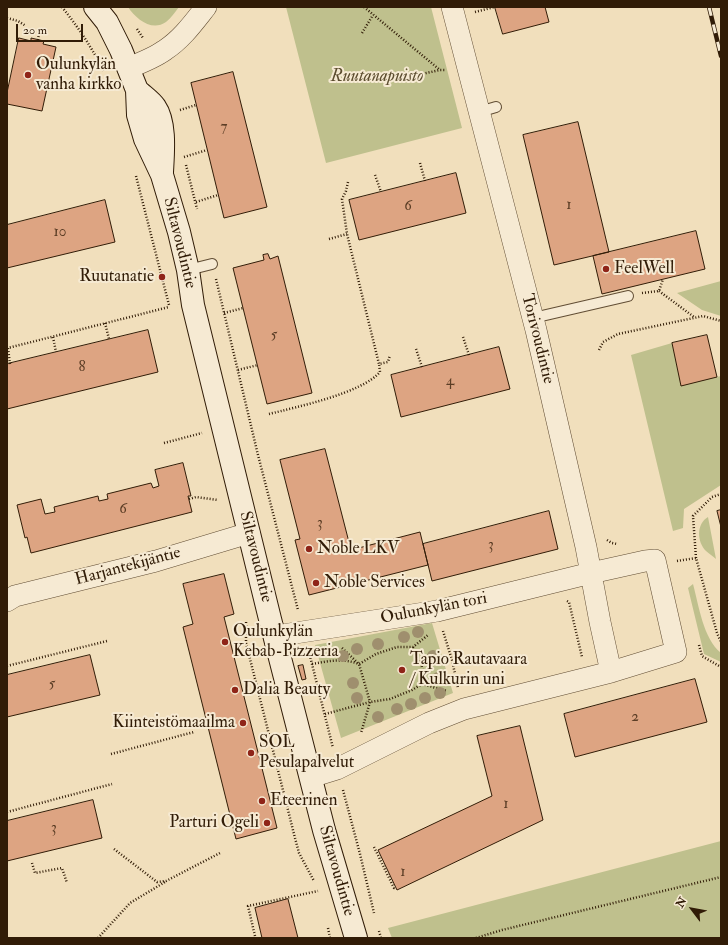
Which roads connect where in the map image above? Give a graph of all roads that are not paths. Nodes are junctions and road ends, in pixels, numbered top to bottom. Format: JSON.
{"nodes":[{"id":1,"x":95,"y":7,"type":"edge"},
{"id":2,"x":206,"y":7,"type":"edge"},
{"id":3,"x":462,"y":10,"type":"edge"},
{"id":4,"x":128,"y":68,"type":"junction"},
{"id":5,"x":212,"y":264,"type":"road end"},
{"id":6,"x":188,"y":270,"type":"junction"},
{"id":7,"x":628,"y":296,"type":"road end"},
{"id":8,"x":533,"y":318,"type":"junction"},
{"id":9,"x":249,"y":533,"type":"junction"},
{"id":10,"x":591,"y":573,"type":"junction"},
{"id":11,"x":7,"y":601,"type":"edge"},
{"id":12,"x":276,"y":636,"type":"junction"},
{"id":13,"x":611,"y":672,"type":"junction"},
{"id":14,"x":311,"y":777,"type":"junction"},
{"id":15,"x":356,"y":938,"type":"edge"}],
"edges":[{"from":1,"to":4,"type":"main road","name":"Siltavoudintie"},
{"from":2,"to":4,"type":"street"},
{"from":3,"to":8,"type":"street","name":"Torivoudintie"},
{"from":4,"to":6,"type":"main road","name":"Siltavoudintie"},
{"from":5,"to":6,"type":"lane"},
{"from":6,"to":9,"type":"main road","name":"Siltavoudintie"},
{"from":7,"to":8,"type":"lane"},
{"from":8,"to":10,"type":"street","name":"Torivoudintie"},
{"from":9,"to":11,"type":"street","name":"Harjantekijäntie"},
{"from":9,"to":12,"type":"main road","name":"Siltavoudintie"},
{"from":10,"to":12,"type":"street","name":"Oulunkylän tori"},
{"from":10,"to":13,"type":"street","name":"Torivoudintie"},
{"from":10,"to":13,"type":"street","name":"Oulunkylän tori"},
{"from":12,"to":14,"type":"main road","name":"Siltavoudintie"},
{"from":13,"to":14,"type":"street"},
{"from":14,"to":15,"type":"main road","name":"Siltavoudintie"}]}
